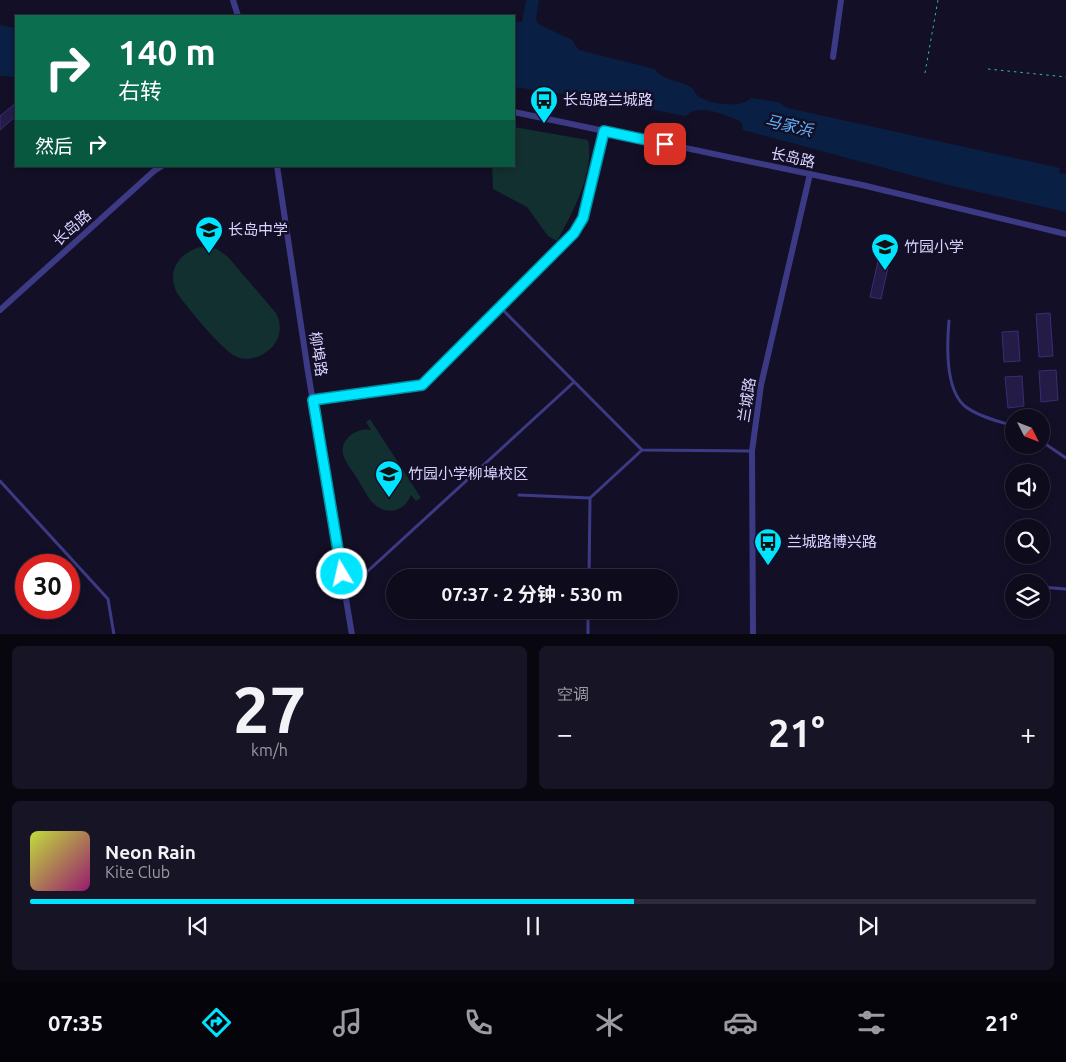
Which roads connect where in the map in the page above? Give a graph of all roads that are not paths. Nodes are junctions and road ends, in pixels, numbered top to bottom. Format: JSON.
{"nodes":[{"id":1,"x":233,"y":0,"type":"edge"},
{"id":2,"x":841,"y":0,"type":"edge"},
{"id":3,"x":237,"y":14,"type":"edge"},
{"id":4,"x":833,"y":57,"type":"dead end"},
{"id":5,"x":515,"y":112,"type":"edge"},
{"id":6,"x":604,"y":131,"type":"junction"},
{"id":7,"x":161,"y":167,"type":"edge"},
{"id":8,"x":277,"y":167,"type":"edge"},
{"id":9,"x":810,"y":174,"type":"junction"},
{"id":10,"x":1066,"y":234,"type":"edge"},
{"id":11,"x":500,"y":307,"type":"junction"},
{"id":12,"x":0,"y":310,"type":"edge"},
{"id":13,"x":949,"y":321,"type":"dead end"},
{"id":14,"x":574,"y":382,"type":"junction"},
{"id":15,"x":313,"y":400,"type":"junction"},
{"id":16,"x":1005,"y":422,"type":"edge"},
{"id":17,"x":1050,"y":446,"type":"edge"},
{"id":18,"x":642,"y":450,"type":"junction"},
{"id":19,"x":752,"y":451,"type":"junction"},
{"id":20,"x":1066,"y":458,"type":"edge"},
{"id":21,"x":0,"y":481,"type":"edge"},
{"id":22,"x":519,"y":495,"type":"dead end"},
{"id":23,"x":590,"y":498,"type":"junction"},
{"id":24,"x":589,"y":569,"type":"edge"},
{"id":25,"x":1050,"y":588,"type":"edge"},
{"id":26,"x":1066,"y":589,"type":"edge"},
{"id":27,"x":345,"y":592,"type":"junction"},
{"id":28,"x":588,"y":619,"type":"edge"},
{"id":29,"x":114,"y":634,"type":"edge"},
{"id":30,"x":352,"y":634,"type":"edge"},
{"id":31,"x":588,"y":634,"type":"edge"},
{"id":32,"x":752,"y":634,"type":"edge"}],
"edges":[{"from":1,"to":3,"type":"street"},
{"from":2,"to":4,"type":"street"},
{"from":5,"to":6,"type":"street","name":"长岛路"},
{"from":6,"to":9,"type":"street","name":"长岛路"},
{"from":6,"to":11,"type":"lane"},
{"from":7,"to":12,"type":"street","name":"长岛路"},
{"from":8,"to":15,"type":"street","name":"柳埠路"},
{"from":9,"to":10,"type":"street","name":"长岛路"},
{"from":9,"to":19,"type":"street","name":"兰城路"},
{"from":11,"to":14,"type":"lane"},
{"from":11,"to":15,"type":"lane"},
{"from":13,"to":16,"type":"lane"},
{"from":14,"to":18,"type":"lane"},
{"from":14,"to":27,"type":"lane"},
{"from":15,"to":27,"type":"street","name":"柳埠路"},
{"from":17,"to":20,"type":"lane"},
{"from":18,"to":19,"type":"lane"},
{"from":18,"to":23,"type":"lane"},
{"from":19,"to":32,"type":"street","name":"兰城路"},
{"from":21,"to":29,"type":"lane"},
{"from":22,"to":23,"type":"lane"},
{"from":23,"to":24,"type":"lane"},
{"from":25,"to":26,"type":"lane"},
{"from":27,"to":30,"type":"street","name":"柳埠路"},
{"from":28,"to":31,"type":"lane"}]}
